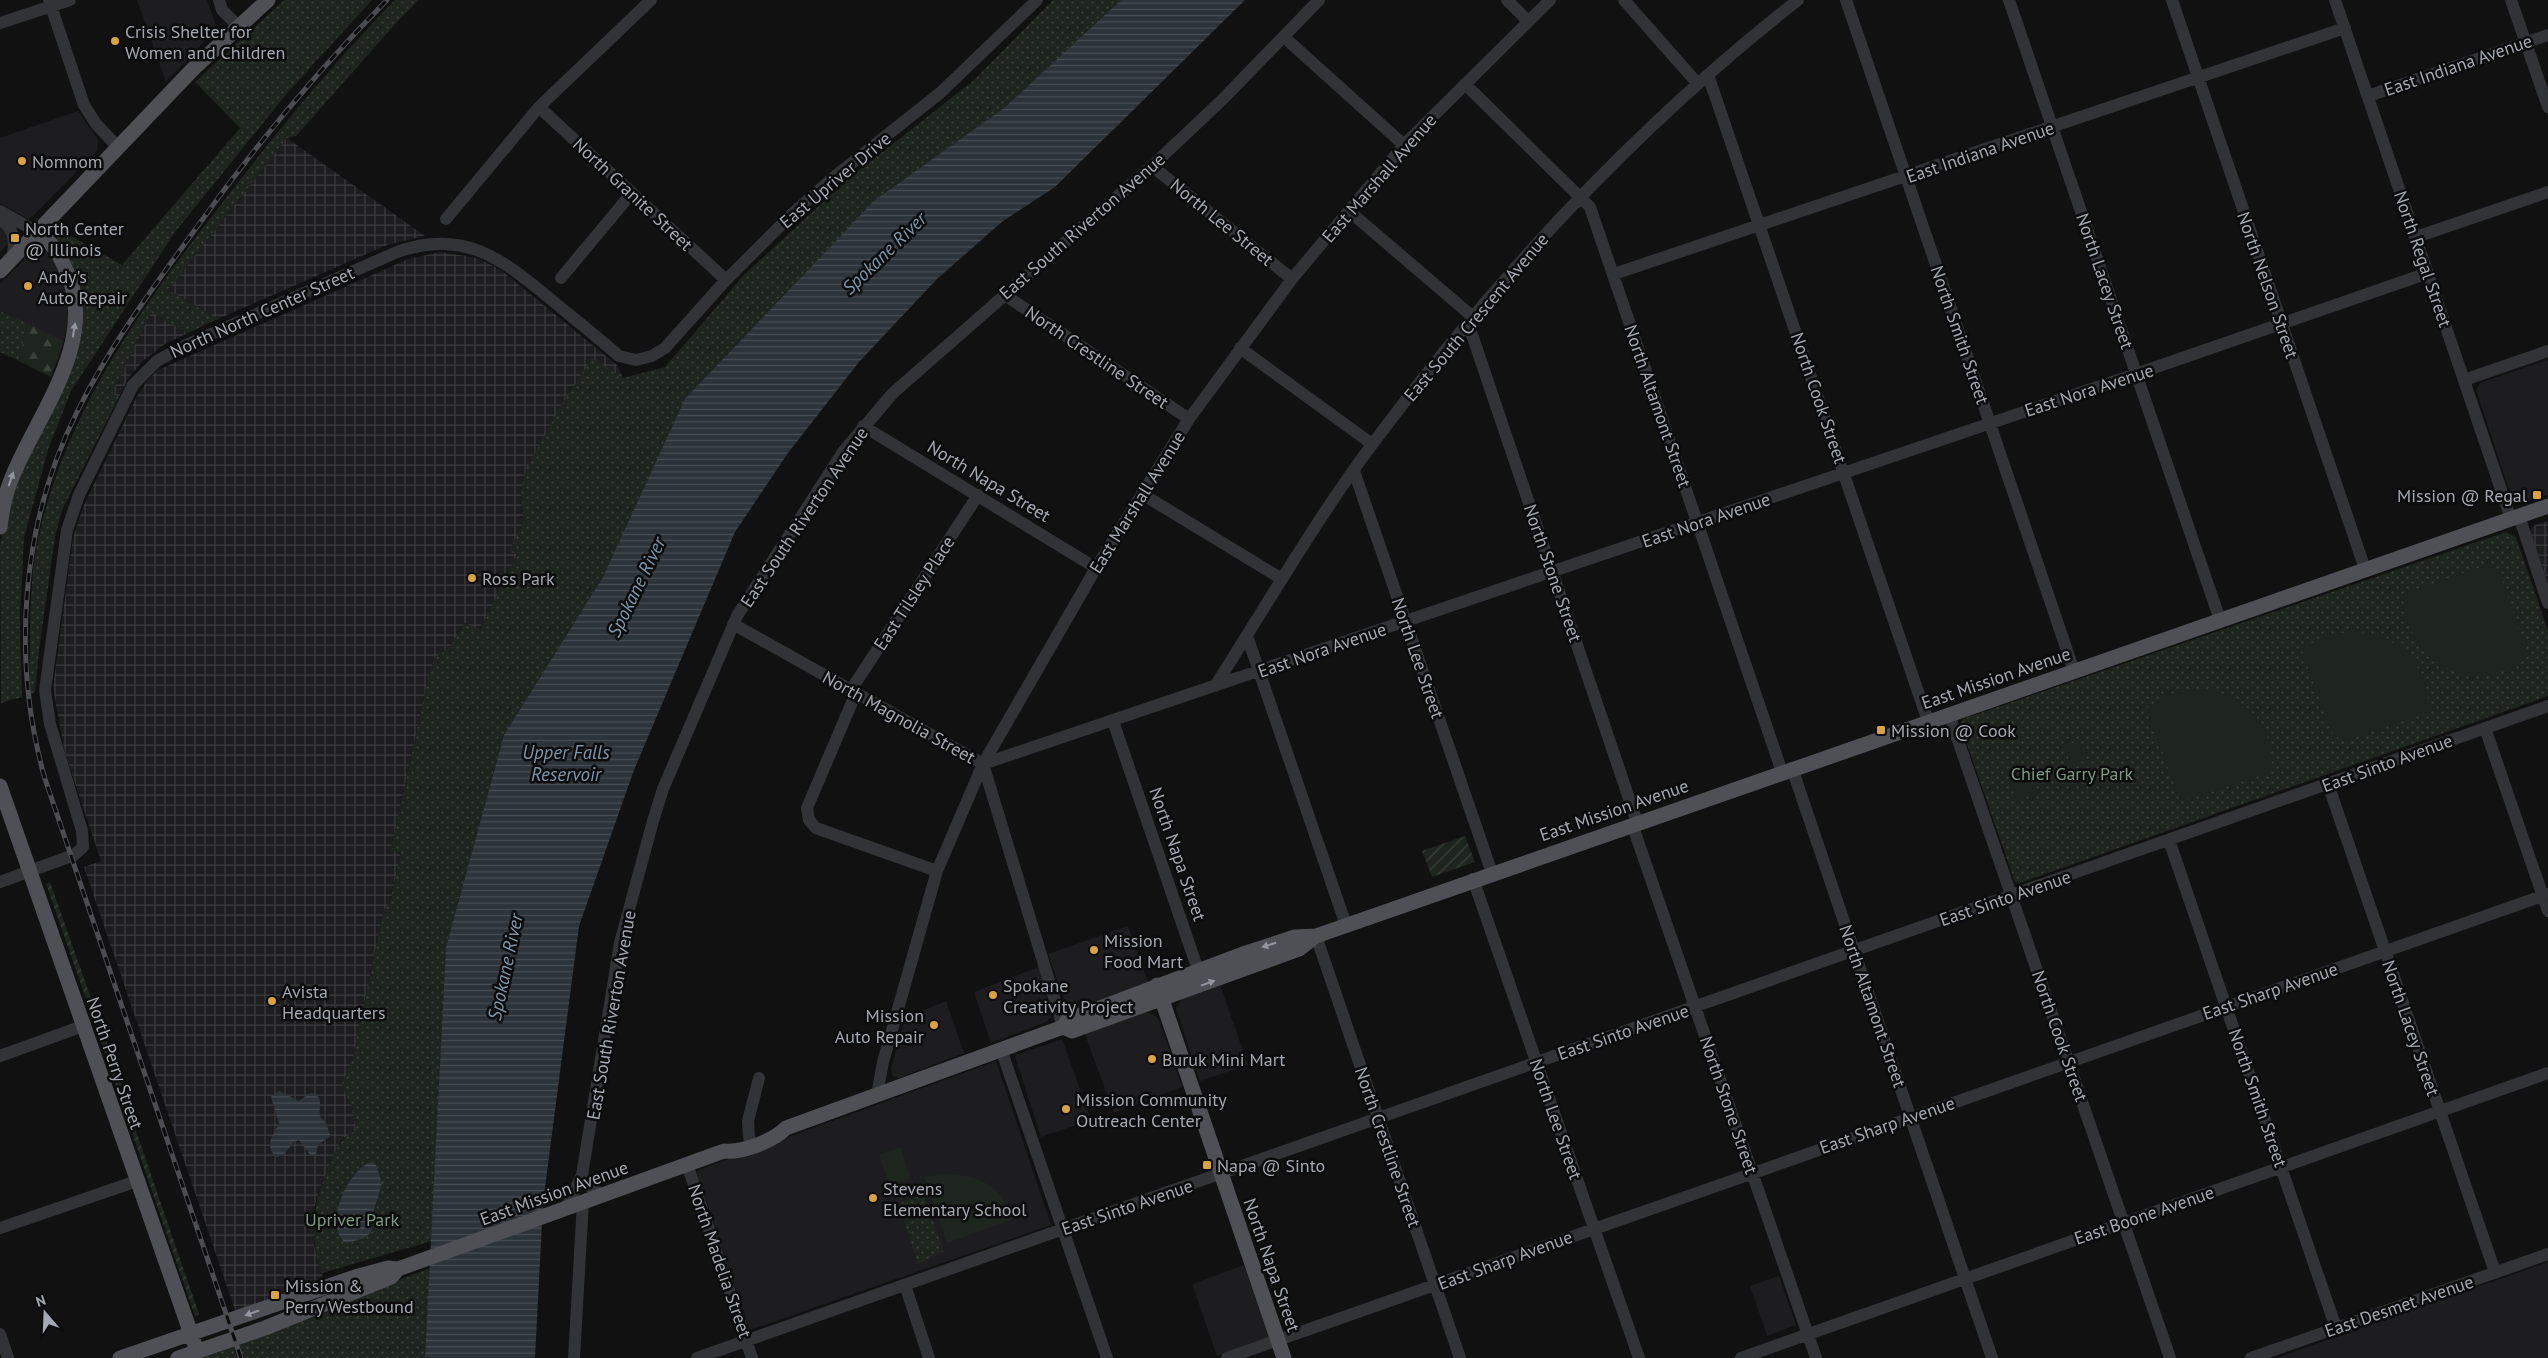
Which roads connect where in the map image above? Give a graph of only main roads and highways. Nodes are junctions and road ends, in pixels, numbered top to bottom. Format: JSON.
{"nodes":[{"id":1,"x":268,"y":0,"type":"edge"},
{"id":2,"x":37,"y":232,"type":"junction"},
{"id":3,"x":0,"y":272,"type":"edge"},
{"id":4,"x":2548,"y":506,"type":"edge"},
{"id":5,"x":0,"y":527,"type":"edge"},
{"id":6,"x":0,"y":786,"type":"edge"},
{"id":7,"x":1316,"y":936,"type":"junction"},
{"id":8,"x":1160,"y":992,"type":"junction"},
{"id":9,"x":786,"y":1128,"type":"junction"},
{"id":10,"x":724,"y":1151,"type":"junction"},
{"id":11,"x":400,"y":1269,"type":"junction"},
{"id":12,"x":191,"y":1333,"type":"junction"},
{"id":13,"x":197,"y":1351,"type":"junction"},
{"id":14,"x":120,"y":1358,"type":"edge"},
{"id":15,"x":178,"y":1358,"type":"edge"},
{"id":16,"x":1284,"y":1358,"type":"edge"}],
"edges":[{"from":1,"to":2,"type":"main road"},
{"from":2,"to":3,"type":"main road"},
{"from":5,"to":2,"type":"main road","one_way":true},
{"from":4,"to":7,"type":"main road","name":"East Mission Avenue"},
{"from":6,"to":12,"type":"main road","name":"North Perry Street"},
{"from":8,"to":7,"type":"main road","name":"East Mission Avenue","one_way":true},
{"from":7,"to":8,"type":"main road","name":"East Mission Avenue","one_way":true},
{"from":8,"to":9,"type":"main road","name":"East Mission Avenue"},
{"from":8,"to":16,"type":"main road","name":"North Napa Street"},
{"from":9,"to":10,"type":"main road","name":"East Mission Avenue"},
{"from":9,"to":10,"type":"main road","name":"East Mission Avenue"},
{"from":10,"to":11,"type":"main road","name":"East Mission Avenue"},
{"from":11,"to":12,"type":"main road","name":"East Mission Avenue","one_way":true},
{"from":11,"to":13,"type":"main road","name":"East Mission Avenue"},
{"from":12,"to":13,"type":"main road","name":"North Perry Street"},
{"from":12,"to":14,"type":"main road","name":"East Mission Avenue"},
{"from":13,"to":15,"type":"main road","name":"East Mission Avenue"}]}
